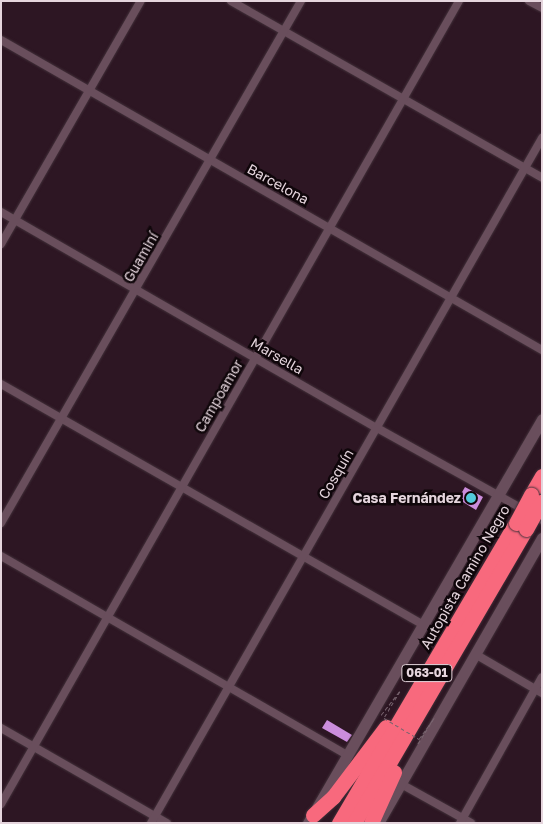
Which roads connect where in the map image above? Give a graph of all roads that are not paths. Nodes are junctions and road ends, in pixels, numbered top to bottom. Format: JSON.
{"nodes":[{"id":1,"x":141,"y":1,"type":"edge"},
{"id":2,"x":231,"y":1,"type":"edge"},
{"id":3,"x":301,"y":1,"type":"edge"},
{"id":4,"x":459,"y":1,"type":"edge"},
{"id":5,"x":529,"y":1,"type":"edge"},
{"id":6,"x":542,"y":8,"type":"edge"},
{"id":7,"x":284,"y":31,"type":"junction"},
{"id":8,"x":1,"y":40,"type":"edge"},
{"id":9,"x":90,"y":91,"type":"junction"},
{"id":10,"x":404,"y":100,"type":"junction"},
{"id":11,"x":542,"y":138,"type":"edge"},
{"id":12,"x":210,"y":161,"type":"junction"},
{"id":13,"x":524,"y":168,"type":"junction"},
{"id":14,"x":542,"y":178,"type":"edge"},
{"id":15,"x":1,"y":212,"type":"edge"},
{"id":16,"x":15,"y":220,"type":"junction"},
{"id":17,"x":330,"y":228,"type":"junction"},
{"id":18,"x":1,"y":244,"type":"edge"},
{"id":19,"x":137,"y":290,"type":"junction"},
{"id":20,"x":449,"y":298,"type":"junction"},
{"id":21,"x":542,"y":350,"type":"edge"},
{"id":22,"x":255,"y":358,"type":"junction"},
{"id":23,"x":1,"y":384,"type":"edge"},
{"id":24,"x":62,"y":419,"type":"junction"},
{"id":25,"x":542,"y":419,"type":"edge"},
{"id":26,"x":377,"y":428,"type":"junction"},
{"id":27,"x":542,"y":476,"type":"edge"},
{"id":28,"x":182,"y":485,"type":"junction"},
{"id":29,"x":498,"y":496,"type":"junction"},
{"id":30,"x":538,"y":500,"type":"edge"},
{"id":31,"x":542,"y":520,"type":"edge"},
{"id":32,"x":1,"y":523,"type":"edge"},
{"id":33,"x":521,"y":526,"type":"junction"},
{"id":34,"x":542,"y":538,"type":"edge"},
{"id":35,"x":1,"y":556,"type":"edge"},
{"id":36,"x":304,"y":556,"type":"junction"},
{"id":37,"x":108,"y":617,"type":"junction"},
{"id":38,"x":423,"y":625,"type":"junction"},
{"id":39,"x":460,"y":645,"type":"junction"},
{"id":40,"x":475,"y":654,"type":"junction"},
{"id":41,"x":425,"y":677,"type":"junction"},
{"id":42,"x":542,"y":678,"type":"edge"},
{"id":43,"x":229,"y":685,"type":"junction"},
{"id":44,"x":538,"y":691,"type":"edge"},
{"id":45,"x":1,"y":728,"type":"edge"},
{"id":46,"x":34,"y":746,"type":"junction"},
{"id":47,"x":348,"y":755,"type":"junction"},
{"id":48,"x":401,"y":784,"type":"junction"},
{"id":49,"x":1,"y":804,"type":"edge"},
{"id":50,"x":153,"y":819,"type":"edge"},
{"id":51,"x":311,"y":819,"type":"edge"},
{"id":52,"x":462,"y":821,"type":"edge"},
{"id":53,"x":167,"y":823,"type":"edge"},
{"id":54,"x":339,"y":823,"type":"edge"},
{"id":55,"x":354,"y":823,"type":"edge"},
{"id":56,"x":371,"y":823,"type":"edge"},
{"id":57,"x":378,"y":823,"type":"edge"},
{"id":58,"x":471,"y":823,"type":"edge"}],
"edges":[{"from":1,"to":9,"type":"street"},
{"from":2,"to":7,"type":"street"},
{"from":3,"to":7,"type":"street","name":"Guaminí"},
{"from":4,"to":10,"type":"street","name":"Campoamor"},
{"from":5,"to":6,"type":"street"},
{"from":7,"to":10,"type":"street"},
{"from":7,"to":12,"type":"street","name":"Guaminí"},
{"from":8,"to":9,"type":"street","name":"Barcelona"},
{"from":9,"to":12,"type":"street","name":"Barcelona"},
{"from":9,"to":16,"type":"street"},
{"from":10,"to":13,"type":"street"},
{"from":10,"to":17,"type":"street","name":"Campoamor"},
{"from":11,"to":13,"type":"street","name":"Cosquín"},
{"from":12,"to":17,"type":"street","name":"Barcelona"},
{"from":12,"to":19,"type":"street","name":"Guaminí"},
{"from":13,"to":14,"type":"street"},
{"from":13,"to":20,"type":"street","name":"Cosquín"},
{"from":15,"to":16,"type":"street","name":"Marsella"},
{"from":16,"to":18,"type":"street"},
{"from":16,"to":19,"type":"street","name":"Marsella"},
{"from":17,"to":20,"type":"street","name":"Barcelona"},
{"from":17,"to":22,"type":"street","name":"Campoamor"},
{"from":19,"to":22,"type":"street","name":"Marsella"},
{"from":19,"to":24,"type":"street","name":"Guaminí"},
{"from":20,"to":21,"type":"street","name":"Barcelona"},
{"from":20,"to":26,"type":"street","name":"Cosquín"},
{"from":22,"to":26,"type":"street","name":"Marsella"},
{"from":22,"to":28,"type":"street","name":"Campoamor"},
{"from":23,"to":24,"type":"street"},
{"from":24,"to":28,"type":"street"},
{"from":24,"to":32,"type":"street","name":"Guaminí"},
{"from":25,"to":29,"type":"street"},
{"from":26,"to":29,"type":"street","name":"Marsella"},
{"from":26,"to":36,"type":"street","name":"Cosquín"},
{"from":27,"to":30,"type":"highway","name":"Autopista Camino Negro","number":"063-01"},
{"from":28,"to":36,"type":"street"},
{"from":28,"to":37,"type":"street","name":"Campoamor"},
{"from":29,"to":31,"type":"street","name":"Marsella"},
{"from":29,"to":38,"type":"street"},
{"from":30,"to":33,"type":"highway","name":"Autopista Camino Negro","number":"063-01","bridge":true},
{"from":33,"to":39,"type":"highway","name":"Autopista Camino Negro","number":"063-01"},
{"from":33,"to":41,"type":"highway","name":"Autopista Camino Negro","number":"063-01"},
{"from":34,"to":40,"type":"street"},
{"from":35,"to":37,"type":"street"},
{"from":36,"to":38,"type":"street"},
{"from":36,"to":43,"type":"street","name":"Cosquín"},
{"from":37,"to":43,"type":"street"},
{"from":37,"to":46,"type":"street","name":"Campoamor"},
{"from":38,"to":47,"type":"street"},
{"from":39,"to":55,"type":"highway","name":"Autopista Camino Negro","number":"063-01"},
{"from":39,"to":56,"type":"highway"},
{"from":40,"to":44,"type":"street"},
{"from":40,"to":48,"type":"street"},
{"from":41,"to":51,"type":"highway"},
{"from":41,"to":54,"type":"highway","name":"Autopista Camino Negro","number":"063-01"},
{"from":42,"to":44,"type":"street"},
{"from":43,"to":47,"type":"street"},
{"from":43,"to":50,"type":"street","name":"Cosquín"},
{"from":44,"to":52,"type":"street"},
{"from":45,"to":46,"type":"street"},
{"from":46,"to":49,"type":"street","name":"Campoamor"},
{"from":46,"to":50,"type":"street"},
{"from":47,"to":51,"type":"street"},
{"from":48,"to":52,"type":"street"},
{"from":48,"to":57,"type":"street"},
{"from":50,"to":53,"type":"street"},
{"from":52,"to":58,"type":"street"}]}
